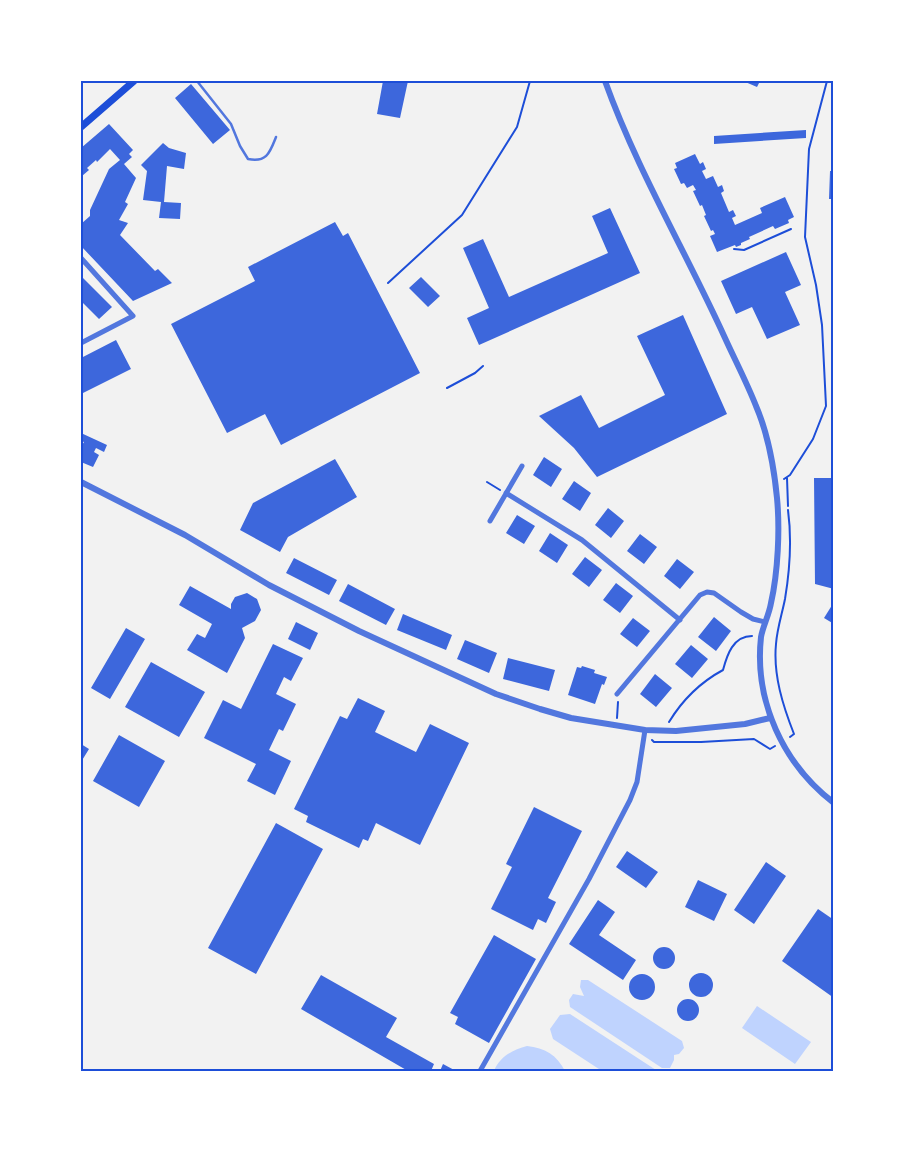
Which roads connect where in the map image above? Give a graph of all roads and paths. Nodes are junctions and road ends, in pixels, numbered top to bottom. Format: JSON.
{"nodes":[{"id":1,"x":134,"y":81,"type":"edge"},
{"id":2,"x":197,"y":81,"type":"edge"},
{"id":3,"x":530,"y":81,"type":"edge"},
{"id":4,"x":605,"y":81,"type":"edge"},
{"id":5,"x":827,"y":81,"type":"edge"},
{"id":6,"x":81,"y":127,"type":"edge"},
{"id":7,"x":276,"y":137,"type":"dead end"},
{"id":8,"x":791,"y":229,"type":"dead end"},
{"id":9,"x":734,"y":250,"type":"dead end"},
{"id":10,"x":81,"y":258,"type":"edge"},
{"id":11,"x":388,"y":284,"type":"dead end"},
{"id":12,"x":81,"y":343,"type":"edge"},
{"id":13,"x":483,"y":366,"type":"dead end"},
{"id":14,"x":447,"y":388,"type":"dead end"},
{"id":15,"x":522,"y":466,"type":"dead end"},
{"id":16,"x":787,"y":478,"type":"junction"},
{"id":17,"x":81,"y":482,"type":"edge"},
{"id":18,"x":487,"y":482,"type":"dead end"},
{"id":19,"x":775,"y":483,"type":"junction"},
{"id":20,"x":506,"y":493,"type":"junction"},
{"id":21,"x":490,"y":521,"type":"dead end"},
{"id":22,"x":680,"y":620,"type":"junction"},
{"id":23,"x":765,"y":622,"type":"junction"},
{"id":24,"x":761,"y":636,"type":"junction"},
{"id":25,"x":618,"y":694,"type":"joint"},
{"id":26,"x":770,"y":718,"type":"junction"},
{"id":27,"x":617,"y":725,"type":"junction"},
{"id":28,"x":645,"y":730,"type":"junction"},
{"id":29,"x":664,"y":730,"type":"junction"},
{"id":30,"x":782,"y":742,"type":"junction"},
{"id":31,"x":834,"y":802,"type":"edge"},
{"id":32,"x":480,"y":1071,"type":"edge"}],
"edges":[{"from":1,"to":6,"type":"main road"},
{"from":2,"to":7,"type":"lane"},
{"from":3,"to":11,"type":"path"},
{"from":4,"to":19,"type":"street"},
{"from":5,"to":16,"type":"path"},
{"from":8,"to":9,"type":"path"},
{"from":10,"to":12,"type":"street"},
{"from":13,"to":14,"type":"path"},
{"from":15,"to":20,"type":"street"},
{"from":16,"to":19,"type":"path"},
{"from":16,"to":30,"type":"path"},
{"from":17,"to":27,"type":"street"},
{"from":18,"to":20,"type":"path"},
{"from":19,"to":23,"type":"street"},
{"from":20,"to":21,"type":"street"},
{"from":20,"to":22,"type":"street"},
{"from":22,"to":23,"type":"street"},
{"from":22,"to":25,"type":"street"},
{"from":23,"to":24,"type":"street"},
{"from":24,"to":26,"type":"street"},
{"from":24,"to":29,"type":"path"},
{"from":25,"to":27,"type":"path"},
{"from":26,"to":29,"type":"street"},
{"from":26,"to":30,"type":"street"},
{"from":27,"to":28,"type":"street"},
{"from":28,"to":29,"type":"street"},
{"from":28,"to":30,"type":"path"},
{"from":28,"to":32,"type":"street"},
{"from":30,"to":31,"type":"street"}]}
